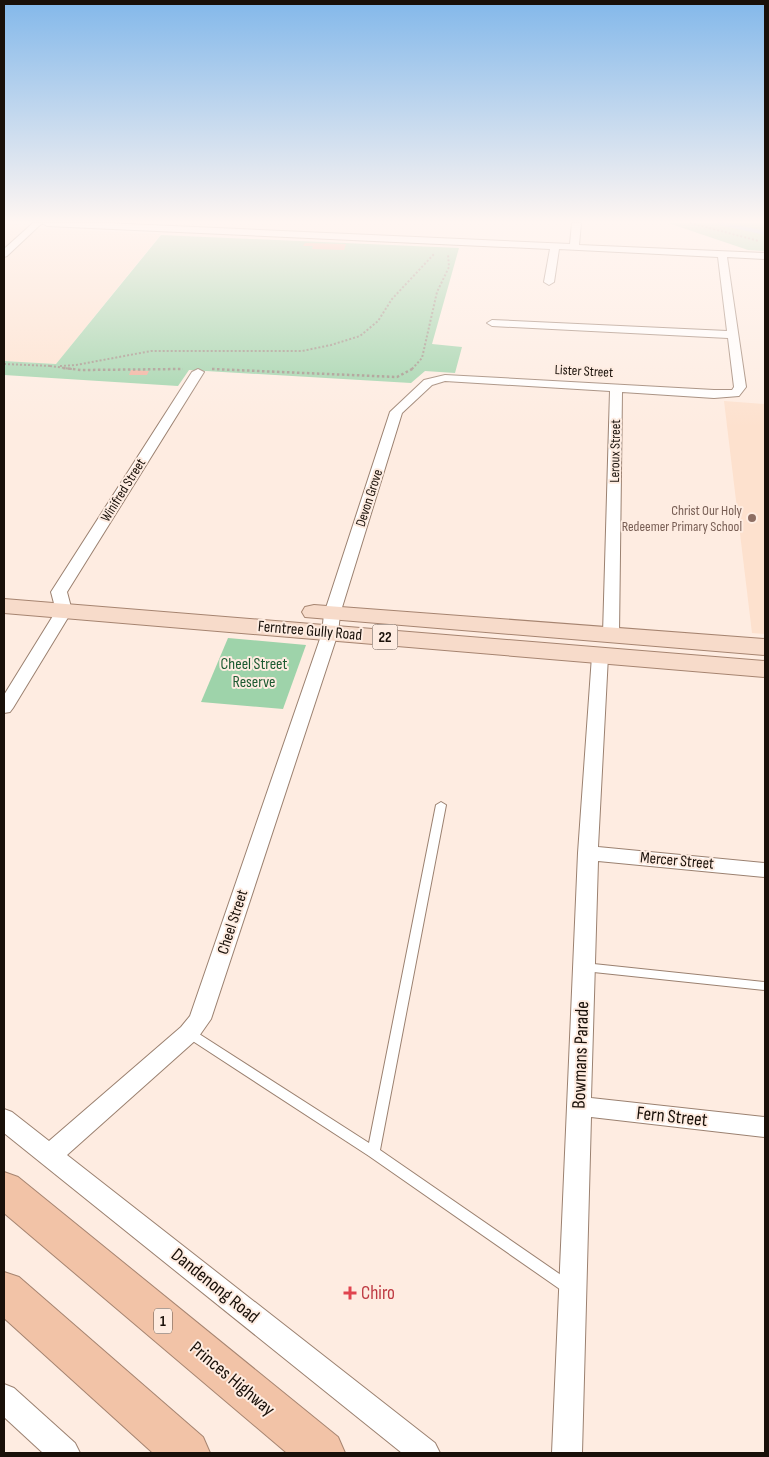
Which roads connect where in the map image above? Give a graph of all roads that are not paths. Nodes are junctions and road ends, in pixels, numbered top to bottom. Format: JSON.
{"nodes":[{"id":1,"x":727,"y":291,"type":"edge"},
{"id":2,"x":492,"y":323,"type":"dead end"},
{"id":3,"x":734,"y":335,"type":"junction"},
{"id":4,"x":200,"y":370,"type":"road end"},
{"id":5,"x":433,"y":380,"type":"joint"},
{"id":6,"x":616,"y":388,"type":"junction"},
{"id":7,"x":4,"y":587,"type":"edge"},
{"id":8,"x":62,"y":602,"type":"junction"},
{"id":9,"x":4,"y":606,"type":"edge"},
{"id":10,"x":331,"y":623,"type":"junction"},
{"id":11,"x":612,"y":634,"type":"junction"},
{"id":12,"x":765,"y":646,"type":"edge"},
{"id":13,"x":600,"y":656,"type":"junction"},
{"id":14,"x":765,"y":669,"type":"edge"},
{"id":15,"x":4,"y":708,"type":"edge"},
{"id":16,"x":441,"y":805,"type":"dead end"},
{"id":17,"x":588,"y":853,"type":"junction"},
{"id":18,"x":765,"y":870,"type":"edge"},
{"id":19,"x":584,"y":967,"type":"junction"},
{"id":20,"x":765,"y":986,"type":"edge"},
{"id":21,"x":189,"y":1033,"type":"junction"},
{"id":22,"x":579,"y":1106,"type":"junction"},
{"id":23,"x":4,"y":1119,"type":"edge"},
{"id":24,"x":765,"y":1127,"type":"edge"},
{"id":25,"x":373,"y":1152,"type":"junction"},
{"id":26,"x":50,"y":1155,"type":"junction"},
{"id":27,"x":4,"y":1189,"type":"edge"},
{"id":28,"x":572,"y":1290,"type":"junction"},
{"id":29,"x":4,"y":1291,"type":"edge"},
{"id":30,"x":4,"y":1398,"type":"edge"},
{"id":31,"x":65,"y":1453,"type":"edge"},
{"id":32,"x":187,"y":1453,"type":"edge"},
{"id":33,"x":322,"y":1453,"type":"edge"},
{"id":34,"x":426,"y":1453,"type":"edge"},
{"id":35,"x":567,"y":1453,"type":"edge"}],
"edges":[{"from":1,"to":3,"type":"street"},
{"from":2,"to":3,"type":"street"},
{"from":3,"to":6,"type":"street","name":"Lister Street"},
{"from":4,"to":8,"type":"street","name":"Winifred Street"},
{"from":5,"to":6,"type":"street","name":"Lister Street"},
{"from":5,"to":10,"type":"street","name":"Devon Grove"},
{"from":6,"to":11,"type":"street","name":"Leroux Street"},
{"from":7,"to":8,"type":"main road","name":"Ferntree Gully Road","number":"22"},
{"from":8,"to":9,"type":"main road","name":"Ferntree Gully Road","number":"22"},
{"from":8,"to":10,"type":"main road","name":"Ferntree Gully Road","number":"22"},
{"from":8,"to":15,"type":"street","name":"Winifred Street"},
{"from":10,"to":11,"type":"main road","name":"Ferntree Gully Road","number":"22"},
{"from":10,"to":13,"type":"main road","name":"Ferntree Gully Road","number":"22"},
{"from":10,"to":21,"type":"street","name":"Cheel Street"},
{"from":11,"to":12,"type":"main road","name":"Ferntree Gully Road","number":"22"},
{"from":13,"to":14,"type":"main road","name":"Ferntree Gully Road","number":"22"},
{"from":13,"to":17,"type":"street","name":"Bowmans Parade"},
{"from":16,"to":25,"type":"lane"},
{"from":17,"to":18,"type":"street","name":"Mercer Street"},
{"from":17,"to":19,"type":"street","name":"Bowmans Parade"},
{"from":19,"to":20,"type":"lane"},
{"from":19,"to":22,"type":"street","name":"Bowmans Parade"},
{"from":21,"to":25,"type":"lane"},
{"from":21,"to":26,"type":"street","name":"Cheel Street"},
{"from":22,"to":24,"type":"street","name":"Fern Street"},
{"from":22,"to":28,"type":"street","name":"Bowmans Parade"},
{"from":23,"to":26,"type":"street","name":"Dandenong Road"},
{"from":25,"to":28,"type":"lane"},
{"from":26,"to":34,"type":"street","name":"Dandenong Road"},
{"from":27,"to":33,"type":"highway","name":"Princes Highway","number":"1"},
{"from":28,"to":35,"type":"street","name":"Bowmans Parade"},
{"from":29,"to":32,"type":"highway"},
{"from":30,"to":31,"type":"street"}]}
